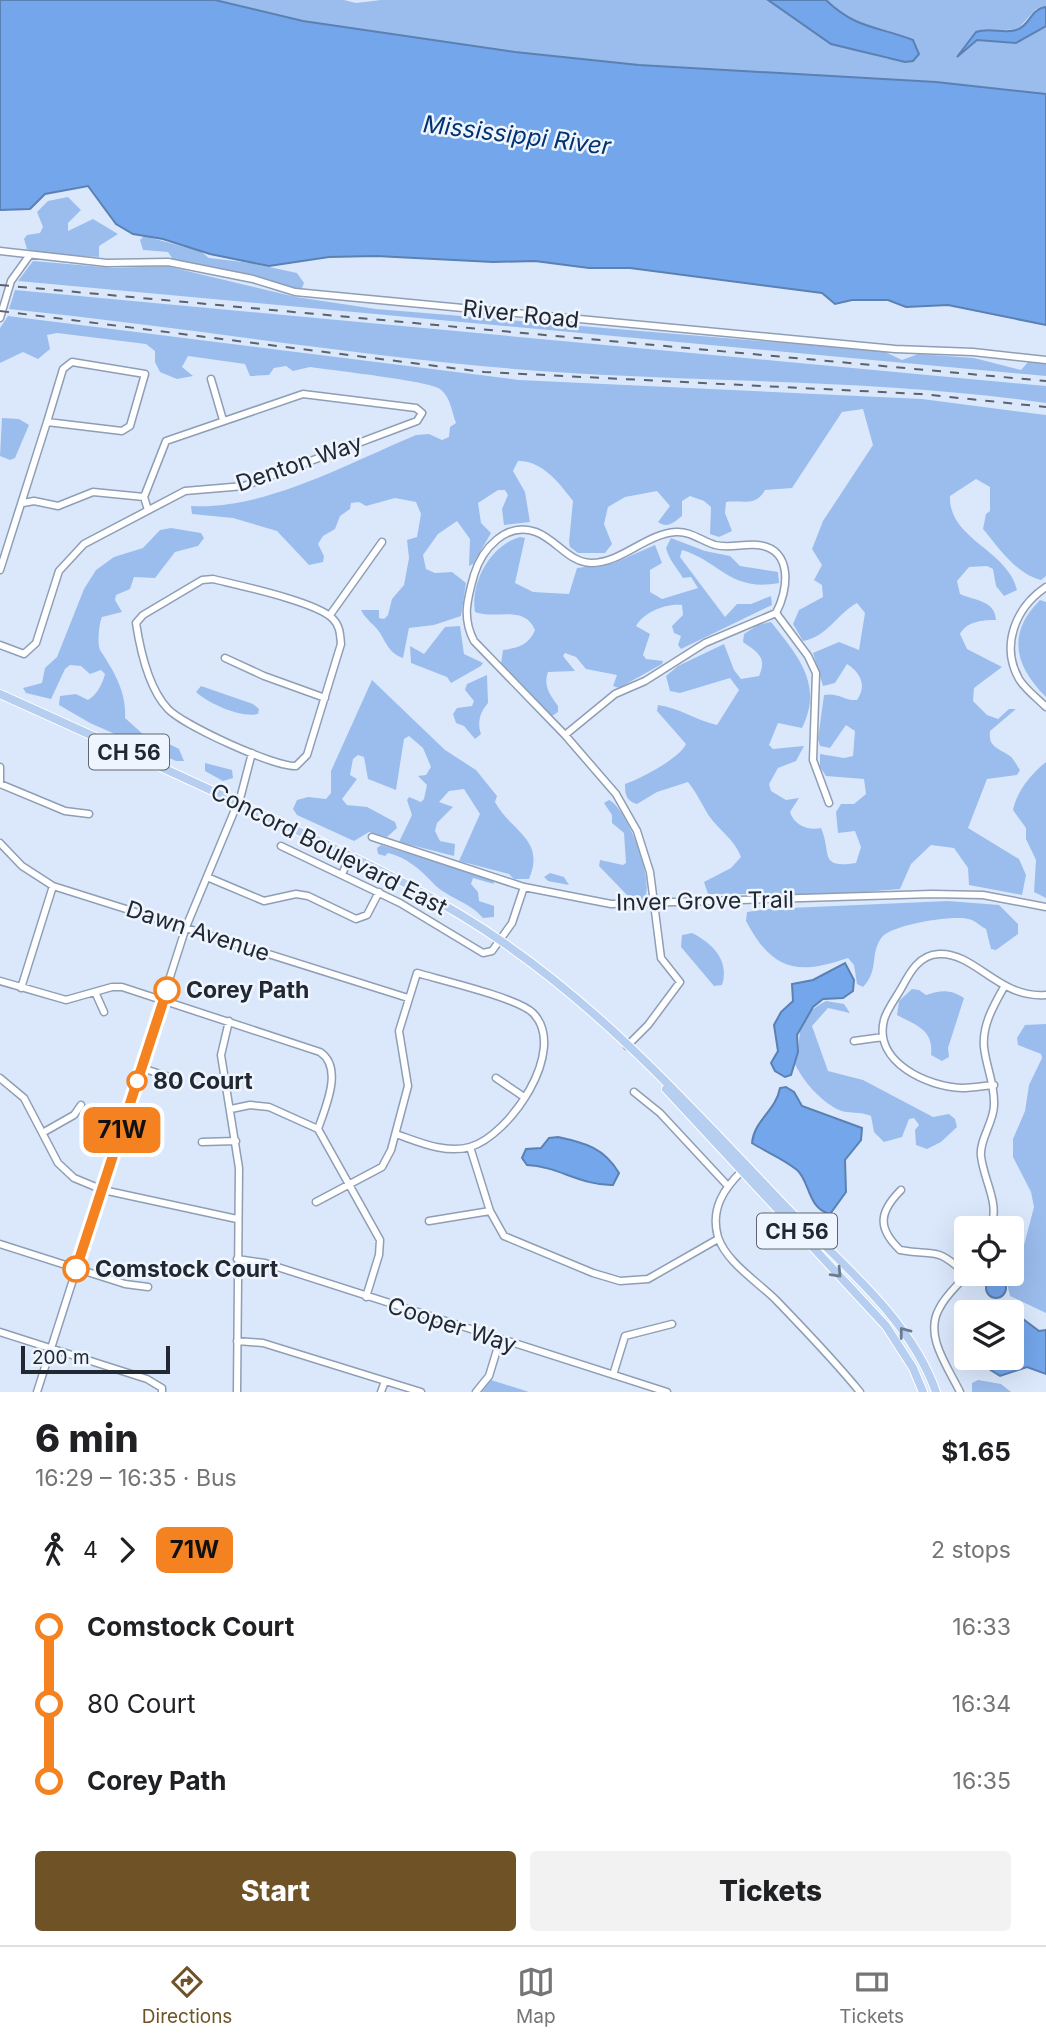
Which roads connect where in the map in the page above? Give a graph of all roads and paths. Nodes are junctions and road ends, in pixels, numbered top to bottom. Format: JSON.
{"nodes":[{"id":1,"x":0,"y":251,"type":"edge"},
{"id":2,"x":29,"y":256,"type":"junction"},
{"id":3,"x":0,"y":318,"type":"edge"},
{"id":4,"x":1046,"y":359,"type":"edge"},
{"id":5,"x":211,"y":379,"type":"dead end"},
{"id":6,"x":223,"y":421,"type":"junction"},
{"id":7,"x":47,"y":422,"type":"junction"},
{"id":8,"x":144,"y":497,"type":"junction"},
{"id":9,"x":23,"y":503,"type":"junction"},
{"id":10,"x":148,"y":510,"type":"junction"},
{"id":11,"x":383,"y":542,"type":"dead end"},
{"id":12,"x":0,"y":570,"type":"edge"},
{"id":13,"x":1046,"y":587,"type":"edge"},
{"id":14,"x":776,"y":614,"type":"junction"},
{"id":15,"x":330,"y":615,"type":"junction"},
{"id":16,"x":0,"y":645,"type":"edge"},
{"id":17,"x":225,"y":658,"type":"dead end"},
{"id":18,"x":0,"y":694,"type":"edge"},
{"id":19,"x":325,"y":698,"type":"junction"},
{"id":20,"x":1046,"y":707,"type":"edge"},
{"id":21,"x":565,"y":735,"type":"junction"},
{"id":22,"x":252,"y":753,"type":"junction"},
{"id":23,"x":0,"y":767,"type":"edge"},
{"id":24,"x":0,"y":784,"type":"edge"},
{"id":25,"x":239,"y":801,"type":"junction"},
{"id":26,"x":829,"y":803,"type":"dead end"},
{"id":27,"x":89,"y":814,"type":"dead end"},
{"id":28,"x":372,"y":837,"type":"dead end"},
{"id":29,"x":0,"y":843,"type":"edge"},
{"id":30,"x":281,"y":846,"type":"dead end"},
{"id":31,"x":351,"y":855,"type":"junction"},
{"id":32,"x":342,"y":874,"type":"junction"},
{"id":33,"x":207,"y":877,"type":"junction"},
{"id":34,"x":53,"y":886,"type":"junction"},
{"id":35,"x":524,"y":887,"type":"junction"},
{"id":36,"x":379,"y":892,"type":"junction"},
{"id":37,"x":656,"y":905,"type":"junction"},
{"id":38,"x":1046,"y":907,"type":"edge"},
{"id":39,"x":186,"y":927,"type":"junction"},
{"id":40,"x":502,"y":941,"type":"junction"},
{"id":41,"x":0,"y":981,"type":"edge"},
{"id":42,"x":1004,"y":986,"type":"junction"},
{"id":43,"x":21,"y":988,"type":"junction"},
{"id":44,"x":95,"y":992,"type":"junction"},
{"id":45,"x":1046,"y":995,"type":"edge"},
{"id":46,"x":408,"y":998,"type":"junction"},
{"id":47,"x":164,"y":1000,"type":"junction"},
{"id":48,"x":104,"y":1012,"type":"dead end"},
{"id":49,"x":229,"y":1021,"type":"junction"},
{"id":50,"x":883,"y":1037,"type":"junction"},
{"id":51,"x":854,"y":1041,"type":"dead end"},
{"id":52,"x":627,"y":1046,"type":"junction"},
{"id":53,"x":142,"y":1068,"type":"junction"},
{"id":54,"x":0,"y":1078,"type":"edge"},
{"id":55,"x":496,"y":1078,"type":"dead end"},
{"id":56,"x":175,"y":1079,"type":"dead end"},
{"id":57,"x":994,"y":1085,"type":"junction"},
{"id":58,"x":634,"y":1092,"type":"dead end"},
{"id":59,"x":524,"y":1097,"type":"junction"},
{"id":60,"x":81,"y":1105,"type":"dead end"},
{"id":61,"x":231,"y":1109,"type":"junction"},
{"id":62,"x":318,"y":1129,"type":"junction"},
{"id":63,"x":44,"y":1132,"type":"junction"},
{"id":64,"x":396,"y":1134,"type":"junction"},
{"id":65,"x":236,"y":1141,"type":"junction"},
{"id":66,"x":202,"y":1142,"type":"dead end"},
{"id":67,"x":470,"y":1147,"type":"junction"},
{"id":68,"x":744,"y":1169,"type":"junction"},
{"id":69,"x":351,"y":1184,"type":"junction"},
{"id":70,"x":727,"y":1185,"type":"junction"},
{"id":71,"x":103,"y":1190,"type":"junction"},
{"id":72,"x":901,"y":1190,"type":"dead end"},
{"id":73,"x":316,"y":1202,"type":"dead end"},
{"id":74,"x":490,"y":1211,"type":"junction"},
{"id":75,"x":992,"y":1216,"type":"edge"},
{"id":76,"x":237,"y":1219,"type":"junction"},
{"id":77,"x":429,"y":1222,"type":"dead end"},
{"id":78,"x":718,"y":1239,"type":"junction"},
{"id":79,"x":0,"y":1244,"type":"edge"},
{"id":80,"x":237,"y":1259,"type":"junction"},
{"id":81,"x":954,"y":1262,"type":"edge"},
{"id":82,"x":76,"y":1269,"type":"junction"},
{"id":83,"x":957,"y":1286,"type":"edge"},
{"id":84,"x":148,"y":1287,"type":"dead end"},
{"id":85,"x":366,"y":1297,"type":"junction"},
{"id":86,"x":672,"y":1324,"type":"dead end"},
{"id":87,"x":0,"y":1332,"type":"edge"},
{"id":88,"x":500,"y":1340,"type":"junction"},
{"id":89,"x":237,"y":1341,"type":"junction"},
{"id":90,"x":50,"y":1349,"type":"junction"},
{"id":91,"x":613,"y":1375,"type":"junction"},
{"id":92,"x":385,"y":1381,"type":"junction"},
{"id":93,"x":162,"y":1390,"type":"edge"},
{"id":94,"x":37,"y":1392,"type":"edge"},
{"id":95,"x":237,"y":1392,"type":"edge"},
{"id":96,"x":382,"y":1392,"type":"edge"},
{"id":97,"x":421,"y":1392,"type":"edge"},
{"id":98,"x":476,"y":1392,"type":"edge"},
{"id":99,"x":667,"y":1392,"type":"edge"},
{"id":100,"x":860,"y":1392,"type":"edge"},
{"id":101,"x":923,"y":1392,"type":"edge"},
{"id":102,"x":936,"y":1392,"type":"edge"},
{"id":103,"x":960,"y":1392,"type":"edge"}],
"edges":[{"from":1,"to":2,"type":"street","name":"River Road"},
{"from":2,"to":3,"type":"street"},
{"from":2,"to":4,"type":"street","name":"River Road"},
{"from":5,"to":6,"type":"street"},
{"from":6,"to":8,"type":"street"},
{"from":6,"to":10,"type":"street","name":"Denton Way"},
{"from":7,"to":7,"type":"street"},
{"from":7,"to":9,"type":"street"},
{"from":8,"to":9,"type":"street"},
{"from":8,"to":10,"type":"street"},
{"from":9,"to":12,"type":"street"},
{"from":10,"to":16,"type":"street","name":"Denton Way"},
{"from":11,"to":15,"type":"street"},
{"from":13,"to":20,"type":"street"},
{"from":14,"to":21,"type":"street"},
{"from":14,"to":21,"type":"street"},
{"from":14,"to":26,"type":"street"},
{"from":15,"to":19,"type":"street"},
{"from":15,"to":22,"type":"street"},
{"from":17,"to":19,"type":"street"},
{"from":18,"to":25,"type":"main road","name":"Concord Boulevard East","number":"CH 56"},
{"from":19,"to":22,"type":"street"},
{"from":21,"to":37,"type":"street"},
{"from":22,"to":25,"type":"street"},
{"from":23,"to":24,"type":"street"},
{"from":24,"to":27,"type":"street"},
{"from":25,"to":31,"type":"main road","name":"Concord Boulevard East","number":"CH 56"},
{"from":25,"to":33,"type":"street"},
{"from":28,"to":35,"type":"street","name":"Inver Grove Trail"},
{"from":29,"to":34,"type":"street","name":"Dawn Avenue"},
{"from":30,"to":32,"type":"street"},
{"from":31,"to":32,"type":"street"},
{"from":31,"to":40,"type":"main road","name":"Concord Boulevard East","number":"CH 56"},
{"from":32,"to":36,"type":"street"},
{"from":33,"to":36,"type":"street"},
{"from":33,"to":39,"type":"street"},
{"from":34,"to":39,"type":"street","name":"Dawn Avenue"},
{"from":34,"to":43,"type":"street"},
{"from":35,"to":37,"type":"street","name":"Inver Grove Trail"},
{"from":35,"to":40,"type":"street"},
{"from":36,"to":40,"type":"street"},
{"from":37,"to":38,"type":"street","name":"Inver Grove Trail"},
{"from":37,"to":52,"type":"street"},
{"from":39,"to":46,"type":"street","name":"Dawn Avenue"},
{"from":39,"to":47,"type":"street"},
{"from":40,"to":52,"type":"main road","name":"Concord Boulevard East","number":"CH 56"},
{"from":41,"to":43,"type":"street"},
{"from":42,"to":45,"type":"street"},
{"from":42,"to":50,"type":"street"},
{"from":42,"to":57,"type":"street"},
{"from":43,"to":44,"type":"street"},
{"from":44,"to":47,"type":"street"},
{"from":44,"to":48,"type":"street"},
{"from":46,"to":59,"type":"street"},
{"from":46,"to":64,"type":"street"},
{"from":47,"to":49,"type":"street"},
{"from":47,"to":53,"type":"street"},
{"from":49,"to":61,"type":"street"},
{"from":49,"to":62,"type":"street"},
{"from":50,"to":51,"type":"street"},
{"from":50,"to":57,"type":"street"},
{"from":52,"to":68,"type":"main road","name":"Concord Boulevard East","number":"CH 56"},
{"from":53,"to":56,"type":"street"},
{"from":53,"to":71,"type":"street"},
{"from":54,"to":63,"type":"street"},
{"from":55,"to":59,"type":"street"},
{"from":57,"to":75,"type":"street"},
{"from":58,"to":70,"type":"street"},
{"from":59,"to":67,"type":"street"},
{"from":60,"to":63,"type":"street"},
{"from":61,"to":62,"type":"street"},
{"from":61,"to":65,"type":"street"},
{"from":62,"to":69,"type":"street"},
{"from":63,"to":71,"type":"street"},
{"from":64,"to":67,"type":"street"},
{"from":64,"to":69,"type":"street"},
{"from":65,"to":66,"type":"street"},
{"from":65,"to":76,"type":"street"},
{"from":67,"to":74,"type":"street"},
{"from":68,"to":70,"type":"street"},
{"from":68,"to":101,"type":"main road","number":"CH 56","one_way":true},
{"from":102,"to":68,"type":"main road","number":"CH 56","one_way":true},
{"from":69,"to":73,"type":"street"},
{"from":69,"to":85,"type":"street"},
{"from":70,"to":78,"type":"street"},
{"from":71,"to":76,"type":"street"},
{"from":71,"to":82,"type":"street"},
{"from":72,"to":81,"type":"street"},
{"from":74,"to":77,"type":"street"},
{"from":74,"to":78,"type":"street"},
{"from":76,"to":80,"type":"street"},
{"from":78,"to":100,"type":"street"},
{"from":79,"to":82,"type":"street"},
{"from":80,"to":85,"type":"street","name":"Cooper Way"},
{"from":80,"to":89,"type":"street"},
{"from":82,"to":84,"type":"street"},
{"from":82,"to":90,"type":"street"},
{"from":83,"to":103,"type":"street"},
{"from":85,"to":88,"type":"street","name":"Cooper Way"},
{"from":86,"to":91,"type":"street"},
{"from":87,"to":90,"type":"street"},
{"from":88,"to":91,"type":"street","name":"Cooper Way"},
{"from":88,"to":98,"type":"street"},
{"from":89,"to":92,"type":"street"},
{"from":89,"to":95,"type":"street"},
{"from":90,"to":93,"type":"street"},
{"from":90,"to":94,"type":"street"},
{"from":91,"to":99,"type":"street","name":"Cooper Way"},
{"from":92,"to":96,"type":"street"},
{"from":92,"to":97,"type":"street"}]}
